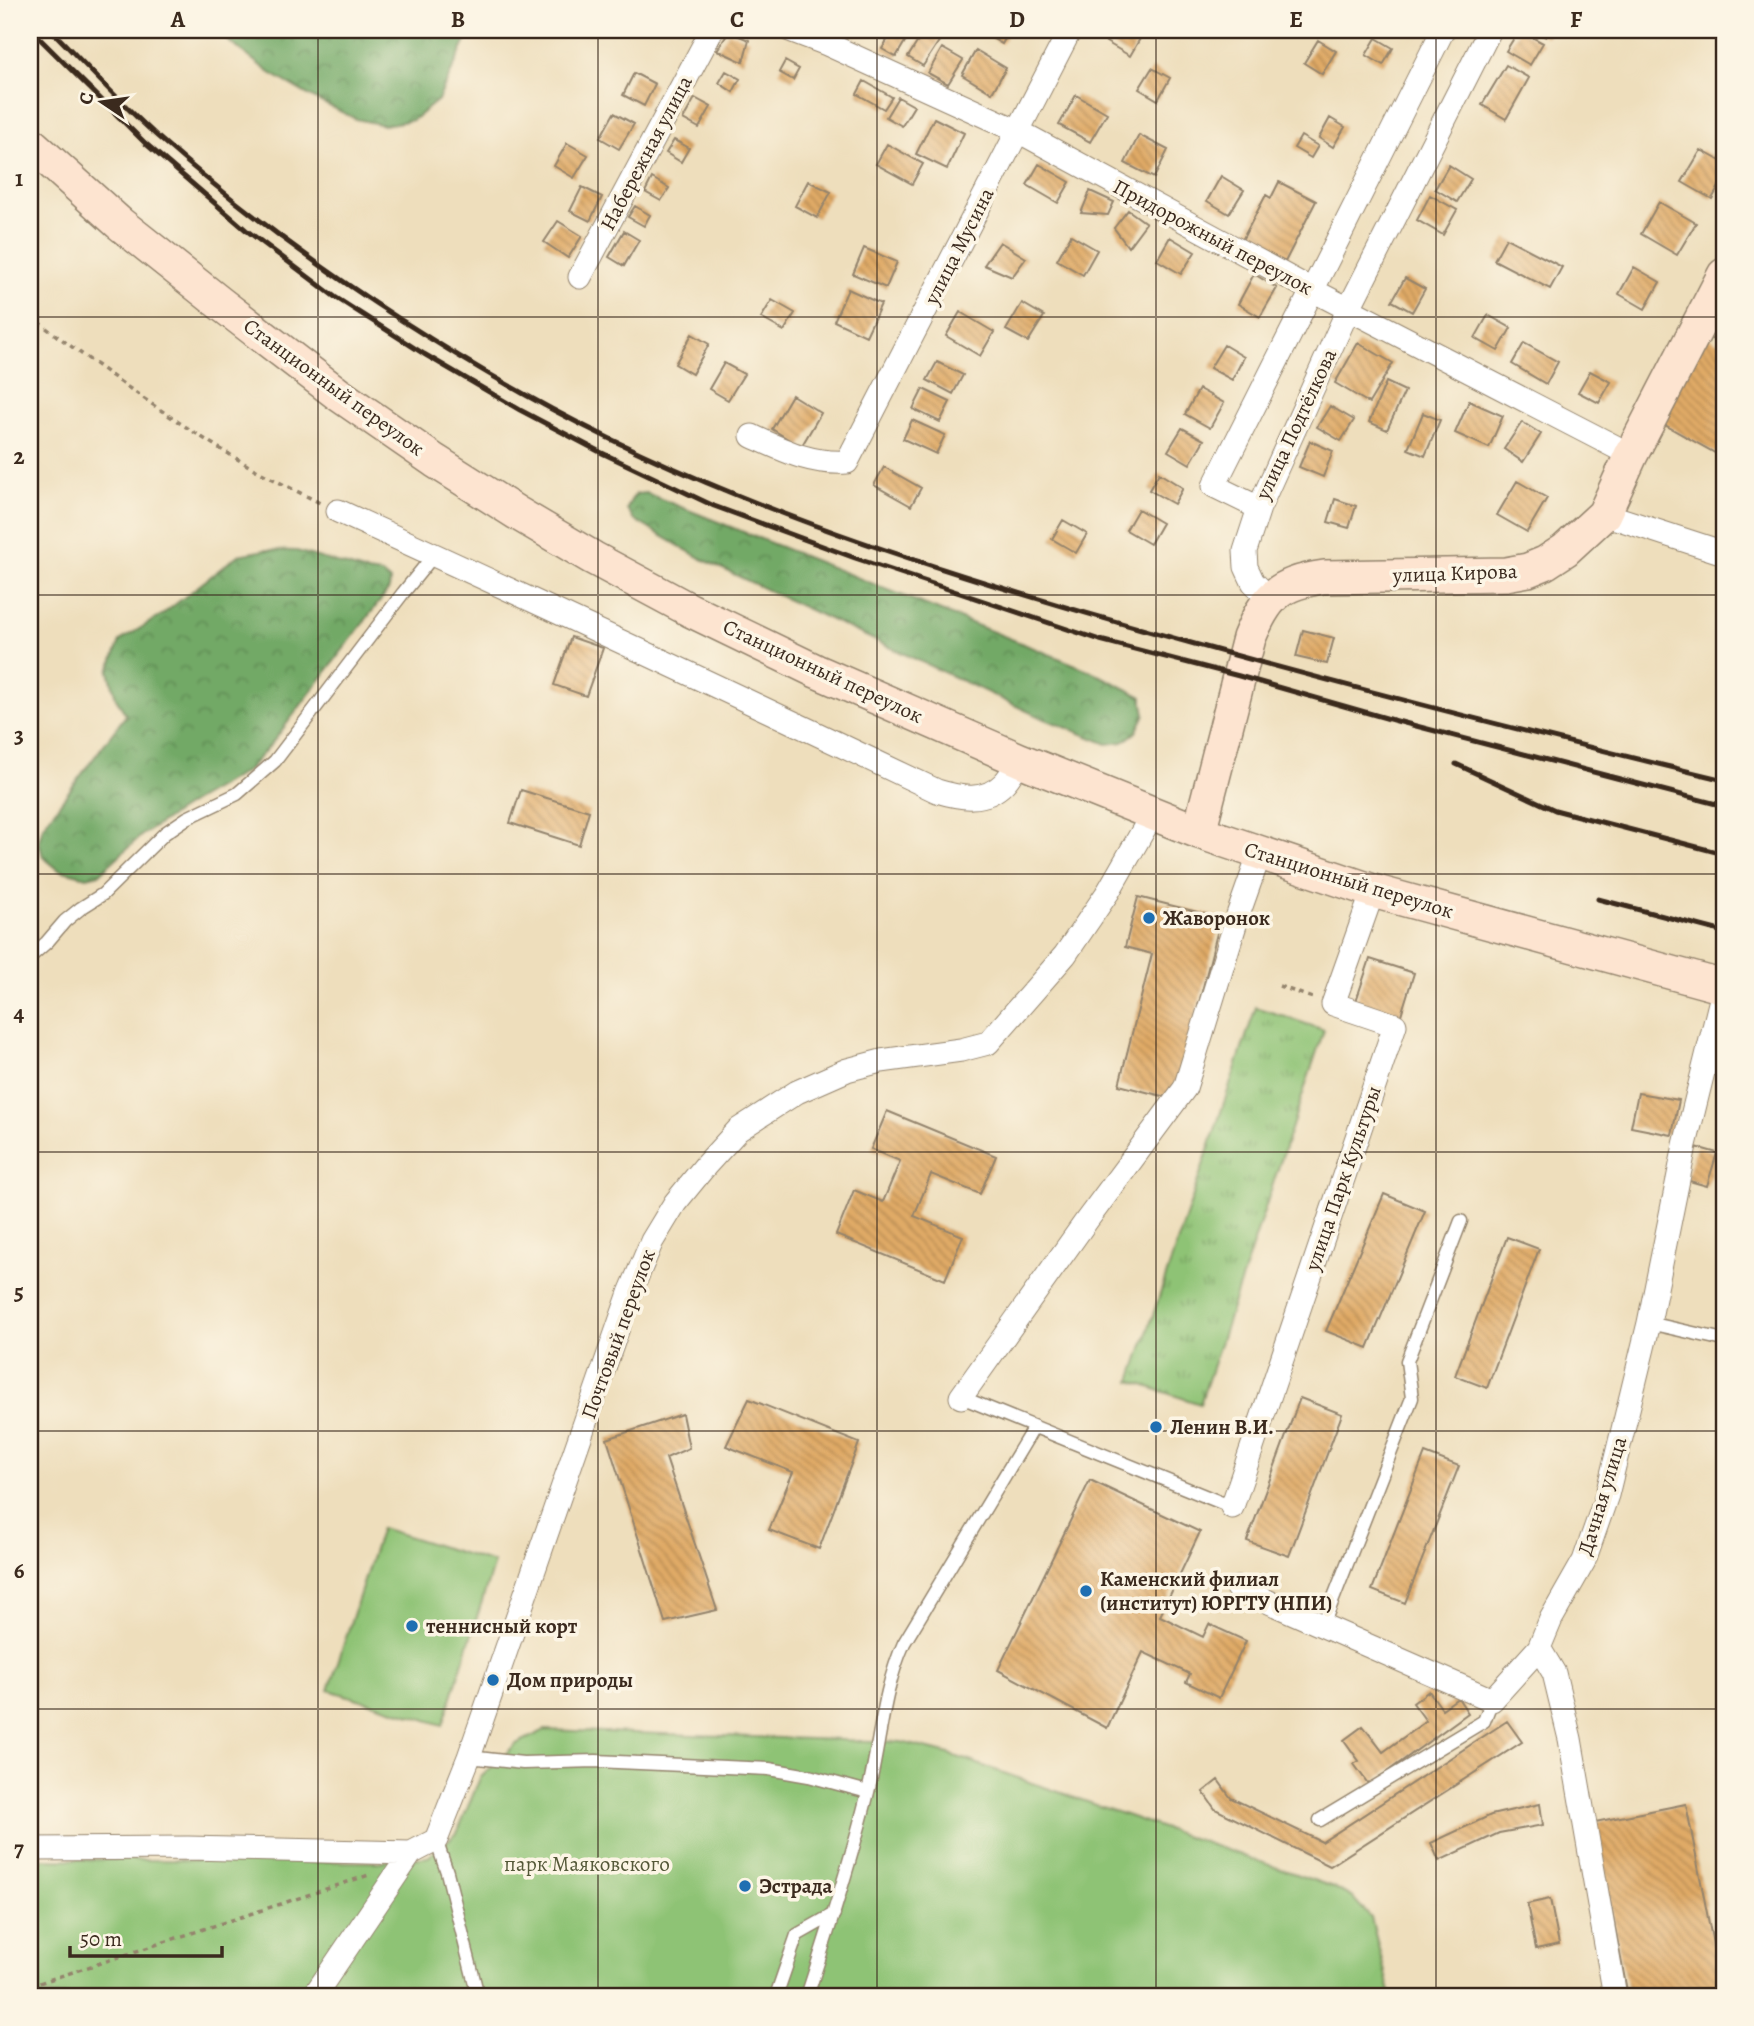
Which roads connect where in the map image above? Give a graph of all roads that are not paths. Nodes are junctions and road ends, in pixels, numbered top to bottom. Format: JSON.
{"nodes":[{"id":1,"x":712,"y":30,"type":"edge"},
{"id":2,"x":790,"y":30,"type":"edge"},
{"id":3,"x":1070,"y":30,"type":"edge"},
{"id":4,"x":1443,"y":30,"type":"edge"},
{"id":5,"x":1490,"y":30,"type":"edge"},
{"id":6,"x":1018,"y":131,"type":"junction"},
{"id":7,"x":30,"y":143,"type":"edge"},
{"id":8,"x":1724,"y":275,"type":"edge"},
{"id":9,"x":580,"y":277,"type":"dead end"},
{"id":10,"x":1312,"y":290,"type":"junction"},
{"id":11,"x":1348,"y":310,"type":"junction"},
{"id":12,"x":752,"y":436,"type":"dead end"},
{"id":13,"x":1631,"y":455,"type":"junction"},
{"id":14,"x":1259,"y":508,"type":"junction"},
{"id":15,"x":338,"y":512,"type":"road end"},
{"id":16,"x":1604,"y":514,"type":"junction"},
{"id":17,"x":1724,"y":553,"type":"edge"},
{"id":18,"x":433,"y":556,"type":"junction"},
{"id":19,"x":1270,"y":599,"type":"junction"},
{"id":20,"x":1020,"y":760,"type":"junction"},
{"id":21,"x":1152,"y":815,"type":"junction"},
{"id":22,"x":1199,"y":832,"type":"junction"},
{"id":23,"x":1260,"y":853,"type":"junction"},
{"id":24,"x":1373,"y":891,"type":"junction"},
{"id":25,"x":30,"y":957,"type":"edge"},
{"id":26,"x":1724,"y":987,"type":"edge"},
{"id":27,"x":1461,"y":1221,"type":"dead end"},
{"id":28,"x":1649,"y":1323,"type":"junction"},
{"id":29,"x":1724,"y":1340,"type":"edge"},
{"id":30,"x":961,"y":1397,"type":"joint"},
{"id":31,"x":1034,"y":1427,"type":"junction"},
{"id":32,"x":1232,"y":1507,"type":"joint"},
{"id":33,"x":1237,"y":1588,"type":"dead end"},
{"id":34,"x":1323,"y":1625,"type":"junction"},
{"id":35,"x":1538,"y":1648,"type":"junction"},
{"id":36,"x":1492,"y":1700,"type":"junction"},
{"id":37,"x":469,"y":1757,"type":"junction"},
{"id":38,"x":868,"y":1792,"type":"junction"},
{"id":39,"x":1320,"y":1820,"type":"dead end"},
{"id":40,"x":436,"y":1840,"type":"junction"},
{"id":41,"x":30,"y":1849,"type":"edge"},
{"id":42,"x":411,"y":1853,"type":"junction"},
{"id":43,"x":834,"y":1914,"type":"junction"},
{"id":44,"x":314,"y":1996,"type":"edge"},
{"id":45,"x":478,"y":1996,"type":"edge"},
{"id":46,"x":776,"y":1996,"type":"edge"},
{"id":47,"x":807,"y":1996,"type":"edge"},
{"id":48,"x":1615,"y":1996,"type":"edge"}],
"edges":[{"from":1,"to":9,"type":"street","name":"Набережная улица"},
{"from":2,"to":6,"type":"street","name":"Придорожный переулок"},
{"from":3,"to":6,"type":"street","name":"улица Мусина"},
{"from":4,"to":10,"type":"street","name":"улица Подтёлкова"},
{"from":5,"to":11,"type":"street","name":"улица Подтёлкова"},
{"from":6,"to":10,"type":"street","name":"Придорожный переулок"},
{"from":6,"to":12,"type":"street","name":"улица Мусина"},
{"from":7,"to":20,"type":"main road","name":"Станционный переулок"},
{"from":8,"to":13,"type":"main road","name":"улица Кирова"},
{"from":10,"to":11,"type":"street","name":"Придорожный переулок"},
{"from":10,"to":14,"type":"street","name":"улица Подтёлкова"},
{"from":11,"to":13,"type":"street","name":"Придорожный переулок"},
{"from":11,"to":14,"type":"street","name":"улица Подтёлкова"},
{"from":13,"to":16,"type":"main road","name":"улица Кирова"},
{"from":14,"to":19,"type":"street"},
{"from":15,"to":18,"type":"street"},
{"from":16,"to":17,"type":"street"},
{"from":16,"to":19,"type":"main road","name":"улица Кирова"},
{"from":18,"to":20,"type":"street"},
{"from":18,"to":25,"type":"lane"},
{"from":19,"to":22,"type":"main road","name":"улица Кирова"},
{"from":20,"to":21,"type":"main road","name":"Станционный переулок"},
{"from":21,"to":22,"type":"main road","name":"Станционный переулок"},
{"from":21,"to":37,"type":"street","name":"Почтовый переулок"},
{"from":22,"to":23,"type":"main road","name":"Станционный переулок"},
{"from":23,"to":24,"type":"main road","name":"Станционный переулок"},
{"from":23,"to":30,"type":"street"},
{"from":24,"to":26,"type":"main road","name":"Станционный переулок"},
{"from":24,"to":32,"type":"street","name":"улица Парк Культуры"},
{"from":26,"to":28,"type":"street","name":"Дачная улица"},
{"from":27,"to":34,"type":"lane"},
{"from":28,"to":29,"type":"lane"},
{"from":28,"to":35,"type":"street","name":"Дачная улица"},
{"from":30,"to":31,"type":"lane"},
{"from":31,"to":32,"type":"lane"},
{"from":31,"to":38,"type":"lane"},
{"from":33,"to":34,"type":"street"},
{"from":34,"to":36,"type":"street"},
{"from":35,"to":36,"type":"street","name":"Дачная улица"},
{"from":35,"to":48,"type":"street"},
{"from":36,"to":39,"type":"lane"},
{"from":37,"to":38,"type":"lane"},
{"from":37,"to":40,"type":"street","name":"Почтовый переулок"},
{"from":38,"to":43,"type":"lane"},
{"from":40,"to":42,"type":"street"},
{"from":40,"to":45,"type":"lane"},
{"from":41,"to":42,"type":"street"},
{"from":42,"to":44,"type":"street"},
{"from":43,"to":46,"type":"lane"},
{"from":43,"to":47,"type":"lane"}]}
